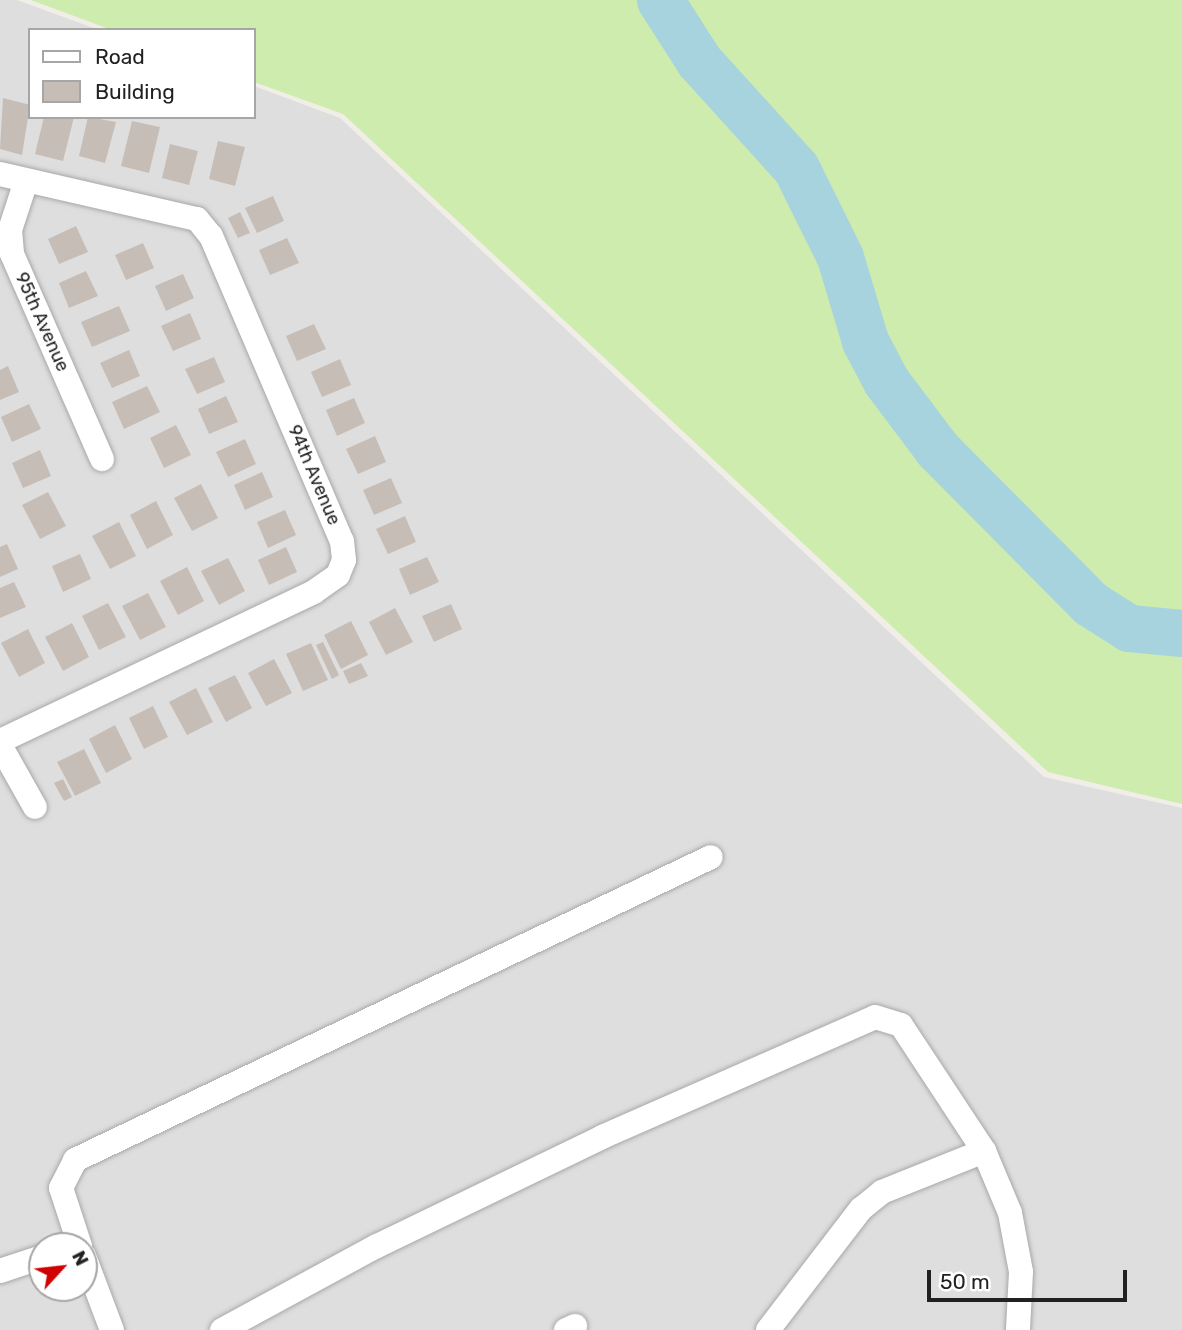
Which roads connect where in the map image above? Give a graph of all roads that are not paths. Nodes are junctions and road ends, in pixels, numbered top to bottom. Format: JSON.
{"nodes":[{"id":1,"x":0,"y":174,"type":"edge"},
{"id":2,"x":26,"y":181,"type":"junction"},
{"id":3,"x":102,"y":459,"type":"dead end"},
{"id":4,"x":0,"y":743,"type":"edge"},
{"id":5,"x":35,"y":807,"type":"dead end"},
{"id":6,"x":711,"y":857,"type":"dead end"},
{"id":7,"x":984,"y":1151,"type":"junction"},
{"id":8,"x":75,"y":1232,"type":"edge"},
{"id":9,"x":28,"y":1262,"type":"edge"},
{"id":10,"x":0,"y":1271,"type":"edge"},
{"id":11,"x":98,"y":1294,"type":"edge"},
{"id":12,"x":112,"y":1330,"type":"edge"},
{"id":13,"x":222,"y":1330,"type":"edge"},
{"id":14,"x":768,"y":1330,"type":"edge"},
{"id":15,"x":1018,"y":1330,"type":"edge"}],
"edges":[{"from":1,"to":2,"type":"street","name":"94th Avenue"},
{"from":2,"to":3,"type":"street","name":"95th Avenue"},
{"from":2,"to":4,"type":"street","name":"94th Avenue"},
{"from":4,"to":5,"type":"street"},
{"from":6,"to":8,"type":"street"},
{"from":7,"to":13,"type":"street"},
{"from":7,"to":14,"type":"street"},
{"from":7,"to":15,"type":"street"},
{"from":9,"to":10,"type":"street"},
{"from":11,"to":12,"type":"street"}]}
